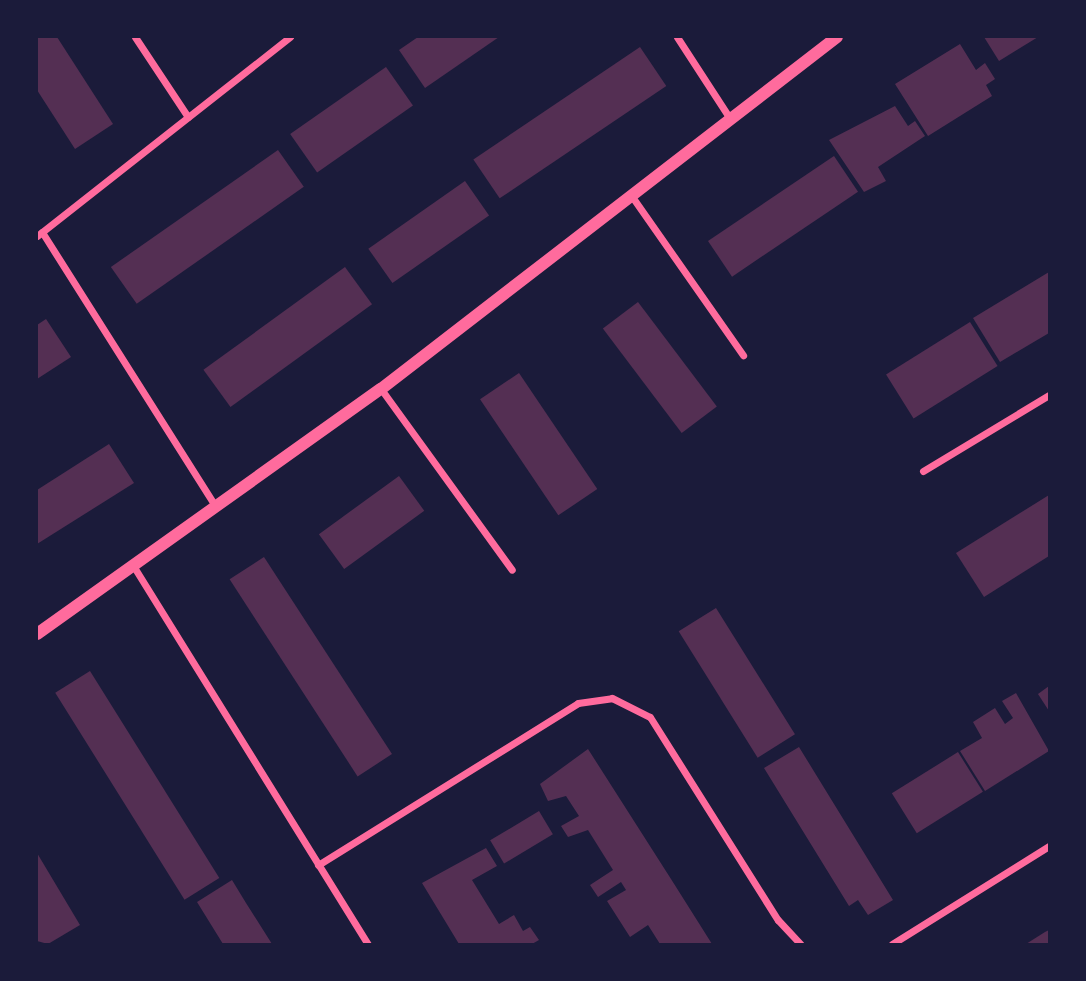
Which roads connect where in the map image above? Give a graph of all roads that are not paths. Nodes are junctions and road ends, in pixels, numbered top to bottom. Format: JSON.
{"nodes":[{"id":1,"x":135,"y":37,"type":"edge"},
{"id":2,"x":290,"y":37,"type":"edge"},
{"id":3,"x":677,"y":37,"type":"edge"},
{"id":4,"x":837,"y":37,"type":"edge"},
{"id":5,"x":188,"y":117,"type":"junction"},
{"id":6,"x":731,"y":120,"type":"junction"},
{"id":7,"x":633,"y":198,"type":"junction"},
{"id":8,"x":40,"y":234,"type":"edge"},
{"id":9,"x":743,"y":355,"type":"dead end"},
{"id":10,"x":381,"y":389,"type":"junction"},
{"id":11,"x":1049,"y":395,"type":"edge"},
{"id":12,"x":923,"y":471,"type":"dead end"},
{"id":13,"x":216,"y":507,"type":"junction"},
{"id":14,"x":134,"y":567,"type":"junction"},
{"id":15,"x":512,"y":570,"type":"dead end"},
{"id":16,"x":37,"y":634,"type":"edge"},
{"id":17,"x":1049,"y":846,"type":"edge"},
{"id":18,"x":318,"y":865,"type":"junction"},
{"id":19,"x":368,"y":944,"type":"edge"},
{"id":20,"x":800,"y":944,"type":"edge"},
{"id":21,"x":892,"y":944,"type":"edge"}],
"edges":[{"from":1,"to":5,"type":"street"},
{"from":2,"to":5,"type":"street"},
{"from":3,"to":6,"type":"street"},
{"from":4,"to":6,"type":"street"},
{"from":5,"to":8,"type":"street"},
{"from":6,"to":7,"type":"street"},
{"from":7,"to":9,"type":"street"},
{"from":7,"to":10,"type":"street"},
{"from":8,"to":13,"type":"street"},
{"from":10,"to":13,"type":"street"},
{"from":10,"to":15,"type":"street"},
{"from":11,"to":12,"type":"street"},
{"from":13,"to":14,"type":"street"},
{"from":14,"to":16,"type":"street"},
{"from":14,"to":18,"type":"street"},
{"from":17,"to":21,"type":"street"},
{"from":18,"to":19,"type":"street"},
{"from":18,"to":20,"type":"street"}]}
